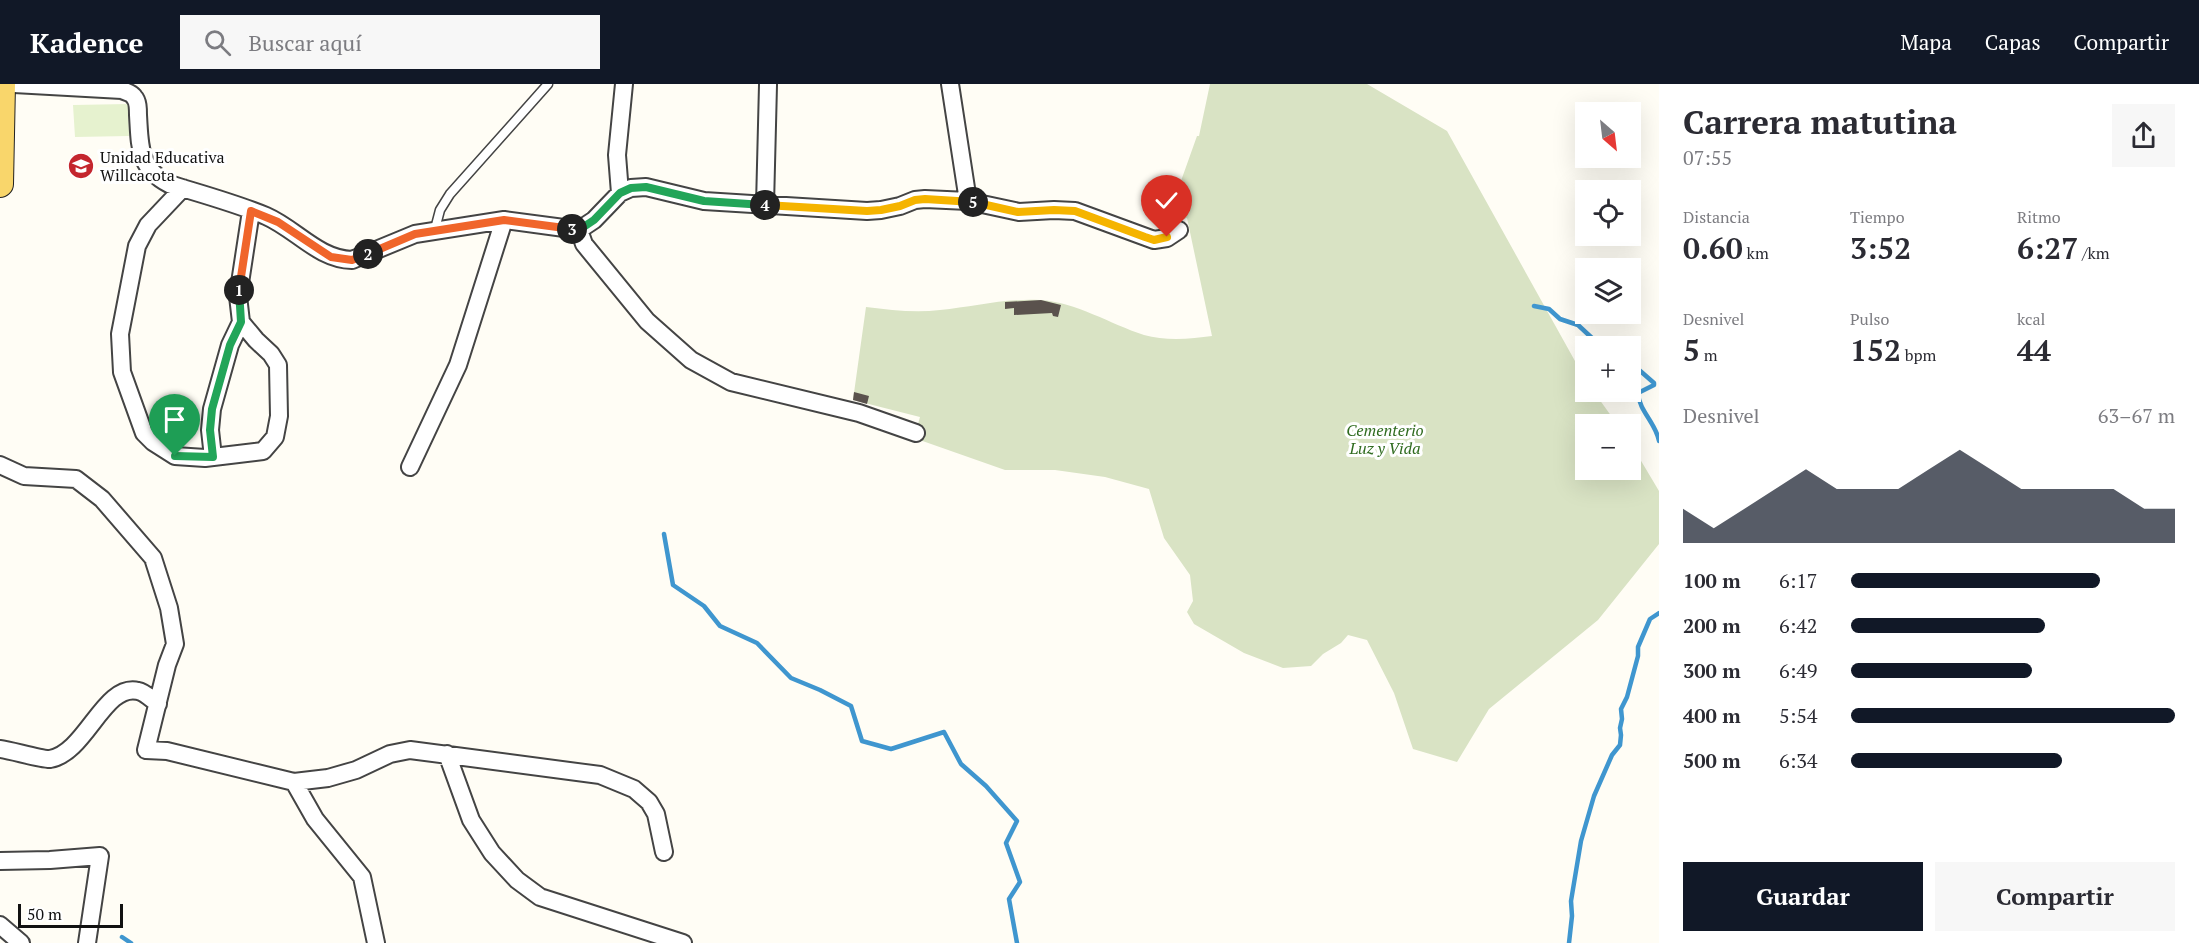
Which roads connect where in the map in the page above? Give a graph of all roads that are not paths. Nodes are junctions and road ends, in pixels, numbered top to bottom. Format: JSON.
{"nodes":[{"id":1,"x":2,"y":84,"type":"edge"},
{"id":2,"x":14,"y":84,"type":"edge"},
{"id":3,"x":548,"y":84,"type":"edge"},
{"id":4,"x":624,"y":84,"type":"edge"},
{"id":5,"x":950,"y":84,"type":"edge"},
{"id":6,"x":768,"y":85,"type":"edge"},
{"id":7,"x":119,"y":87,"type":"edge"},
{"id":8,"x":0,"y":184,"type":"edge"},
{"id":9,"x":183,"y":188,"type":"junction"},
{"id":10,"x":620,"y":193,"type":"junction"},
{"id":11,"x":968,"y":201,"type":"junction"},
{"id":12,"x":765,"y":205,"type":"junction"},
{"id":13,"x":251,"y":211,"type":"junction"},
{"id":14,"x":504,"y":220,"type":"junction"},
{"id":15,"x":435,"y":229,"type":"junction"},
{"id":16,"x":579,"y":230,"type":"junction"},
{"id":17,"x":1179,"y":230,"type":"dead end"},
{"id":18,"x":241,"y":322,"type":"junction"},
{"id":19,"x":916,"y":433,"type":"dead end"},
{"id":20,"x":213,"y":457,"type":"junction"},
{"id":21,"x":0,"y":465,"type":"edge"},
{"id":22,"x":410,"y":467,"type":"dead end"},
{"id":23,"x":158,"y":704,"type":"junction"},
{"id":24,"x":0,"y":749,"type":"edge"},
{"id":25,"x":447,"y":754,"type":"junction"},
{"id":26,"x":294,"y":782,"type":"junction"},
{"id":27,"x":664,"y":852,"type":"dead end"},
{"id":28,"x":0,"y":861,"type":"edge"},
{"id":29,"x":0,"y":926,"type":"edge"},
{"id":30,"x":21,"y":943,"type":"edge"},
{"id":31,"x":87,"y":943,"type":"edge"},
{"id":32,"x":376,"y":943,"type":"edge"},
{"id":33,"x":682,"y":943,"type":"edge"}],
"edges":[{"from":1,"to":8,"type":"main road"},
{"from":2,"to":7,"type":"street"},
{"from":3,"to":15,"type":"lane"},
{"from":4,"to":10,"type":"street"},
{"from":5,"to":11,"type":"street"},
{"from":6,"to":12,"type":"street"},
{"from":7,"to":9,"type":"street"},
{"from":9,"to":13,"type":"street"},
{"from":9,"to":20,"type":"street"},
{"from":10,"to":12,"type":"street"},
{"from":10,"to":16,"type":"street"},
{"from":11,"to":12,"type":"street"},
{"from":11,"to":17,"type":"street"},
{"from":13,"to":15,"type":"street"},
{"from":13,"to":18,"type":"street"},
{"from":14,"to":15,"type":"street"},
{"from":14,"to":16,"type":"street"},
{"from":14,"to":22,"type":"street"},
{"from":16,"to":19,"type":"street"},
{"from":18,"to":20,"type":"street"},
{"from":18,"to":20,"type":"street"},
{"from":21,"to":23,"type":"street"},
{"from":23,"to":24,"type":"street"},
{"from":23,"to":26,"type":"street"},
{"from":25,"to":26,"type":"street"},
{"from":25,"to":27,"type":"street"},
{"from":25,"to":33,"type":"street"},
{"from":26,"to":32,"type":"street"},
{"from":28,"to":31,"type":"street"},
{"from":29,"to":30,"type":"street"}]}
